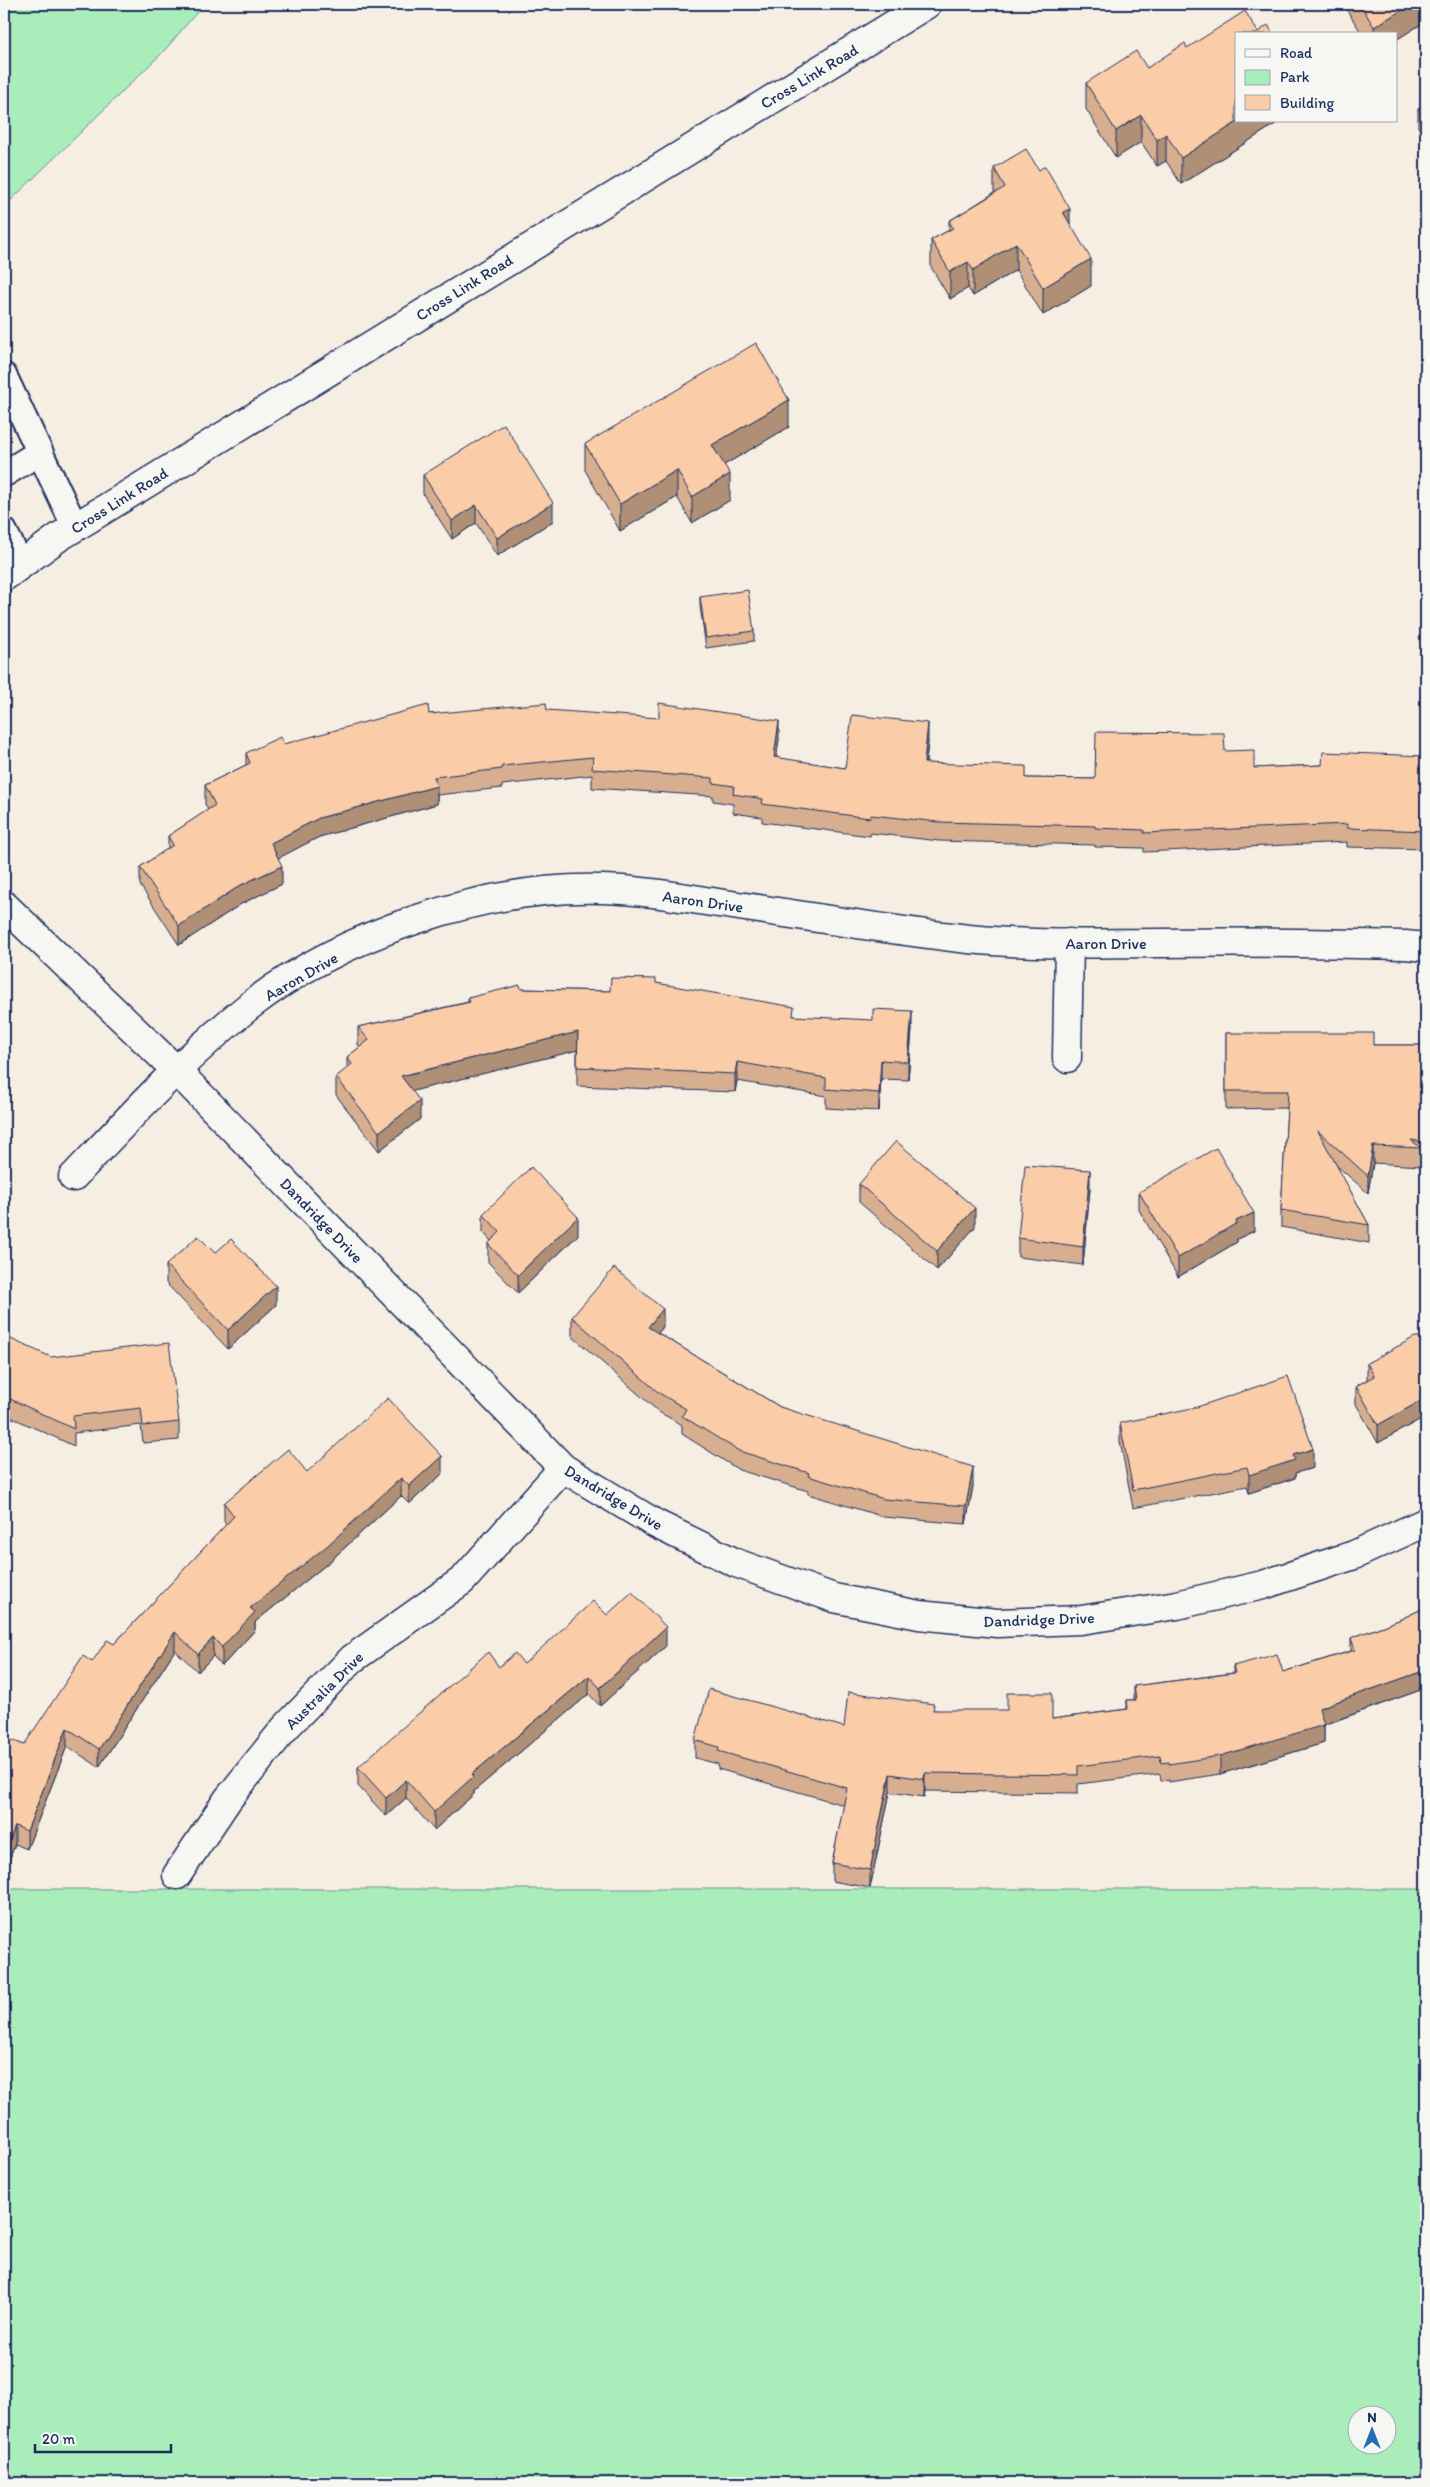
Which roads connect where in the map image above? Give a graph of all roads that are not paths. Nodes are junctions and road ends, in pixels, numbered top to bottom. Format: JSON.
{"nodes":[{"id":1,"x":927,"y":4,"type":"edge"},
{"id":2,"x":4,"y":376,"type":"edge"},
{"id":3,"x":40,"y":452,"type":"junction"},
{"id":4,"x":4,"y":474,"type":"edge"},
{"id":5,"x":75,"y":527,"type":"junction"},
{"id":6,"x":4,"y":531,"type":"edge"},
{"id":7,"x":12,"y":571,"type":"edge"},
{"id":8,"x":4,"y":905,"type":"edge"},
{"id":9,"x":1069,"y":943,"type":"junction"},
{"id":10,"x":1426,"y":947,"type":"edge"},
{"id":11,"x":1067,"y":1058,"type":"dead end"},
{"id":12,"x":176,"y":1070,"type":"junction"},
{"id":13,"x":73,"y":1177,"type":"dead end"},
{"id":14,"x":563,"y":1468,"type":"junction"},
{"id":15,"x":1426,"y":1522,"type":"edge"},
{"id":16,"x":177,"y":1875,"type":"dead end"}],
"edges":[{"from":1,"to":5,"type":"street","name":"Cross Link Road"},
{"from":2,"to":3,"type":"lane"},
{"from":3,"to":4,"type":"lane"},
{"from":3,"to":5,"type":"lane"},
{"from":5,"to":7,"type":"street","name":"Cross Link Road"},
{"from":6,"to":7,"type":"lane"},
{"from":8,"to":12,"type":"street","name":"Dandridge Drive"},
{"from":9,"to":10,"type":"street","name":"Aaron Drive"},
{"from":9,"to":11,"type":"street"},
{"from":9,"to":12,"type":"street","name":"Aaron Drive"},
{"from":12,"to":13,"type":"street","name":"Aaron Drive"},
{"from":12,"to":14,"type":"street","name":"Dandridge Drive"},
{"from":14,"to":15,"type":"street","name":"Dandridge Drive"},
{"from":14,"to":16,"type":"street","name":"Australia Drive"}]}
